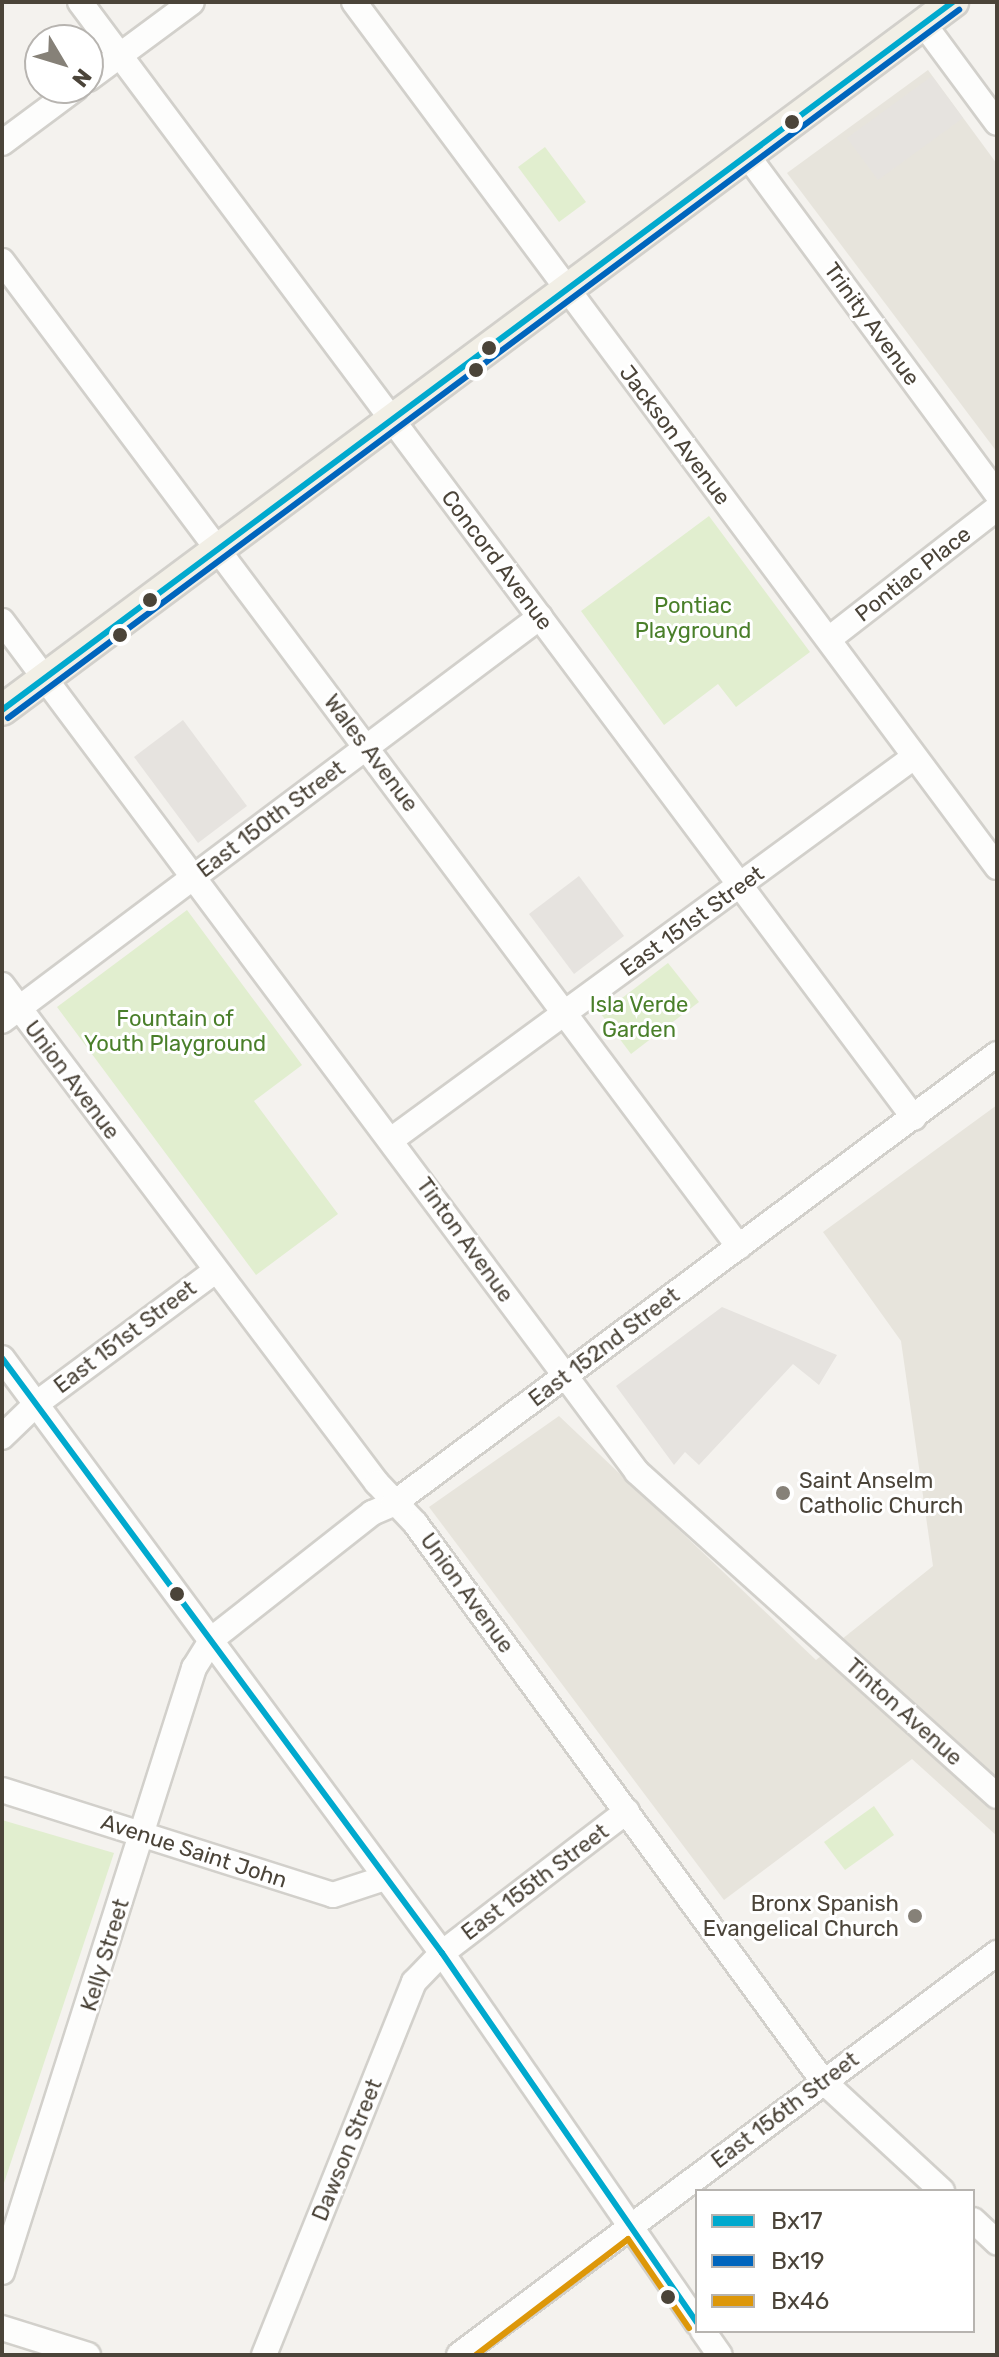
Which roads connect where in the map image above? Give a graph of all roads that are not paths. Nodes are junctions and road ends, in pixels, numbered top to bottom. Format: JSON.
{"nodes":[{"id":1,"x":80,"y":2,"type":"edge"},
{"id":2,"x":192,"y":2,"type":"edge"},
{"id":3,"x":354,"y":2,"type":"edge"},
{"id":4,"x":953,"y":2,"type":"edge"},
{"id":5,"x":923,"y":23,"type":"junction"},
{"id":6,"x":120,"y":56,"type":"junction"},
{"id":7,"x":104,"y":68,"type":"edge"},
{"id":8,"x":54,"y":104,"type":"edge"},
{"id":9,"x":997,"y":123,"type":"edge"},
{"id":10,"x":2,"y":143,"type":"edge"},
{"id":11,"x":747,"y":155,"type":"junction"},
{"id":12,"x":2,"y":261,"type":"edge"},
{"id":13,"x":567,"y":289,"type":"junction"},
{"id":14,"x":393,"y":420,"type":"junction"},
{"id":15,"x":997,"y":494,"type":"edge"},
{"id":16,"x":997,"y":508,"type":"edge"},
{"id":17,"x":219,"y":547,"type":"junction"},
{"id":18,"x":540,"y":617,"type":"junction"},
{"id":19,"x":2,"y":621,"type":"edge"},
{"id":20,"x":829,"y":639,"type":"junction"},
{"id":21,"x":45,"y":678,"type":"junction"},
{"id":22,"x":2,"y":710,"type":"edge"},
{"id":23,"x":367,"y":747,"type":"junction"},
{"id":24,"x":914,"y":757,"type":"junction"},
{"id":25,"x":997,"y":867,"type":"edge"},
{"id":26,"x":193,"y":878,"type":"junction"},
{"id":27,"x":740,"y":886,"type":"junction"},
{"id":28,"x":2,"y":985,"type":"edge"},
{"id":29,"x":565,"y":1013,"type":"junction"},
{"id":30,"x":11,"y":1015,"type":"edge"},
{"id":31,"x":997,"y":1054,"type":"edge"},
{"id":32,"x":914,"y":1118,"type":"junction"},
{"id":33,"x":391,"y":1140,"type":"junction"},
{"id":34,"x":739,"y":1247,"type":"junction"},
{"id":35,"x":215,"y":1271,"type":"junction"},
{"id":36,"x":2,"y":1358,"type":"edge"},
{"id":37,"x":565,"y":1376,"type":"junction"},
{"id":38,"x":36,"y":1404,"type":"junction"},
{"id":39,"x":2,"y":1437,"type":"edge"},
{"id":40,"x":393,"y":1504,"type":"junction"},
{"id":41,"x":212,"y":1639,"type":"junction"},
{"id":42,"x":2,"y":1790,"type":"edge"},
{"id":43,"x":997,"y":1796,"type":"edge"},
{"id":44,"x":627,"y":1811,"type":"junction"},
{"id":45,"x":142,"y":1834,"type":"junction"},
{"id":46,"x":385,"y":1878,"type":"junction"},
{"id":47,"x":442,"y":1953,"type":"junction"},
{"id":48,"x":997,"y":1953,"type":"edge"},
{"id":49,"x":823,"y":2081,"type":"junction"},
{"id":50,"x":940,"y":2189,"type":"edge"},
{"id":51,"x":975,"y":2222,"type":"edge"},
{"id":52,"x":630,"y":2225,"type":"junction"},
{"id":53,"x":997,"y":2242,"type":"edge"},
{"id":54,"x":2,"y":2272,"type":"edge"},
{"id":55,"x":695,"y":2319,"type":"edge"},
{"id":56,"x":2,"y":2328,"type":"edge"},
{"id":57,"x":704,"y":2333,"type":"edge"},
{"id":58,"x":88,"y":2355,"type":"edge"},
{"id":59,"x":264,"y":2355,"type":"edge"},
{"id":60,"x":459,"y":2355,"type":"edge"},
{"id":61,"x":720,"y":2355,"type":"edge"}],
"edges":[{"from":1,"to":6,"type":"street","name":"Concord Avenue"},
{"from":2,"to":6,"type":"street"},
{"from":3,"to":13,"type":"street","name":"Jackson Avenue"},
{"from":4,"to":5,"type":"main road"},
{"from":5,"to":9,"type":"street"},
{"from":5,"to":11,"type":"main road"},
{"from":6,"to":7,"type":"street"},
{"from":6,"to":14,"type":"street","name":"Concord Avenue"},
{"from":8,"to":10,"type":"street"},
{"from":11,"to":13,"type":"main road"},
{"from":11,"to":15,"type":"street","name":"Trinity Avenue"},
{"from":12,"to":17,"type":"street","name":"Wales Avenue"},
{"from":13,"to":14,"type":"main road"},
{"from":13,"to":20,"type":"street","name":"Jackson Avenue"},
{"from":14,"to":17,"type":"main road"},
{"from":14,"to":18,"type":"street","name":"Concord Avenue"},
{"from":16,"to":20,"type":"street","name":"Pontiac Place"},
{"from":17,"to":21,"type":"main road"},
{"from":17,"to":23,"type":"street","name":"Wales Avenue"},
{"from":18,"to":23,"type":"street","name":"East 150th Street"},
{"from":18,"to":27,"type":"street","name":"Concord Avenue"},
{"from":19,"to":21,"type":"street","name":"Tinton Avenue"},
{"from":20,"to":24,"type":"street","name":"Jackson Avenue"},
{"from":21,"to":22,"type":"main road"},
{"from":21,"to":26,"type":"street","name":"Tinton Avenue"},
{"from":23,"to":26,"type":"street","name":"East 150th Street"},
{"from":23,"to":29,"type":"street","name":"Wales Avenue"},
{"from":24,"to":25,"type":"street","name":"Jackson Avenue"},
{"from":24,"to":27,"type":"street","name":"East 151st Street"},
{"from":26,"to":30,"type":"street","name":"East 150th Street"},
{"from":26,"to":33,"type":"street","name":"Tinton Avenue"},
{"from":27,"to":29,"type":"street","name":"East 151st Street"},
{"from":27,"to":32,"type":"street","name":"Concord Avenue"},
{"from":28,"to":30,"type":"street","name":"Union Avenue"},
{"from":29,"to":33,"type":"street","name":"East 151st Street"},
{"from":29,"to":34,"type":"street","name":"Wales Avenue"},
{"from":30,"to":35,"type":"street","name":"Union Avenue"},
{"from":31,"to":32,"type":"street","name":"East 152nd Street"},
{"from":32,"to":34,"type":"street","name":"East 152nd Street"},
{"from":33,"to":37,"type":"street","name":"Tinton Avenue"},
{"from":34,"to":37,"type":"street","name":"East 152nd Street"},
{"from":35,"to":38,"type":"street","name":"East 151st Street"},
{"from":35,"to":40,"type":"street","name":"Union Avenue"},
{"from":36,"to":38,"type":"street"},
{"from":37,"to":40,"type":"street","name":"East 152nd Street"},
{"from":37,"to":43,"type":"street","name":"Tinton Avenue"},
{"from":38,"to":39,"type":"street","name":"East 151st Street"},
{"from":38,"to":41,"type":"street"},
{"from":40,"to":41,"type":"street","name":"East 152nd Street"},
{"from":40,"to":44,"type":"street","name":"Union Avenue"},
{"from":41,"to":45,"type":"street","name":"Kelly Street"},
{"from":41,"to":46,"type":"street"},
{"from":42,"to":45,"type":"street","name":"Avenue Saint John"},
{"from":44,"to":47,"type":"street","name":"East 155th Street"},
{"from":44,"to":49,"type":"street","name":"Union Avenue"},
{"from":45,"to":46,"type":"street","name":"Avenue Saint John"},
{"from":45,"to":54,"type":"street","name":"Kelly Street"},
{"from":46,"to":47,"type":"street"},
{"from":47,"to":52,"type":"street"},
{"from":47,"to":59,"type":"street","name":"Dawson Street"},
{"from":48,"to":49,"type":"street","name":"East 156th Street"},
{"from":49,"to":50,"type":"street","name":"Union Avenue"},
{"from":49,"to":52,"type":"street","name":"East 156th Street"},
{"from":51,"to":53,"type":"street"},
{"from":52,"to":55,"type":"street"},
{"from":52,"to":60,"type":"street","name":"East 156th Street"},
{"from":56,"to":58,"type":"street"},
{"from":57,"to":61,"type":"street"}]}
